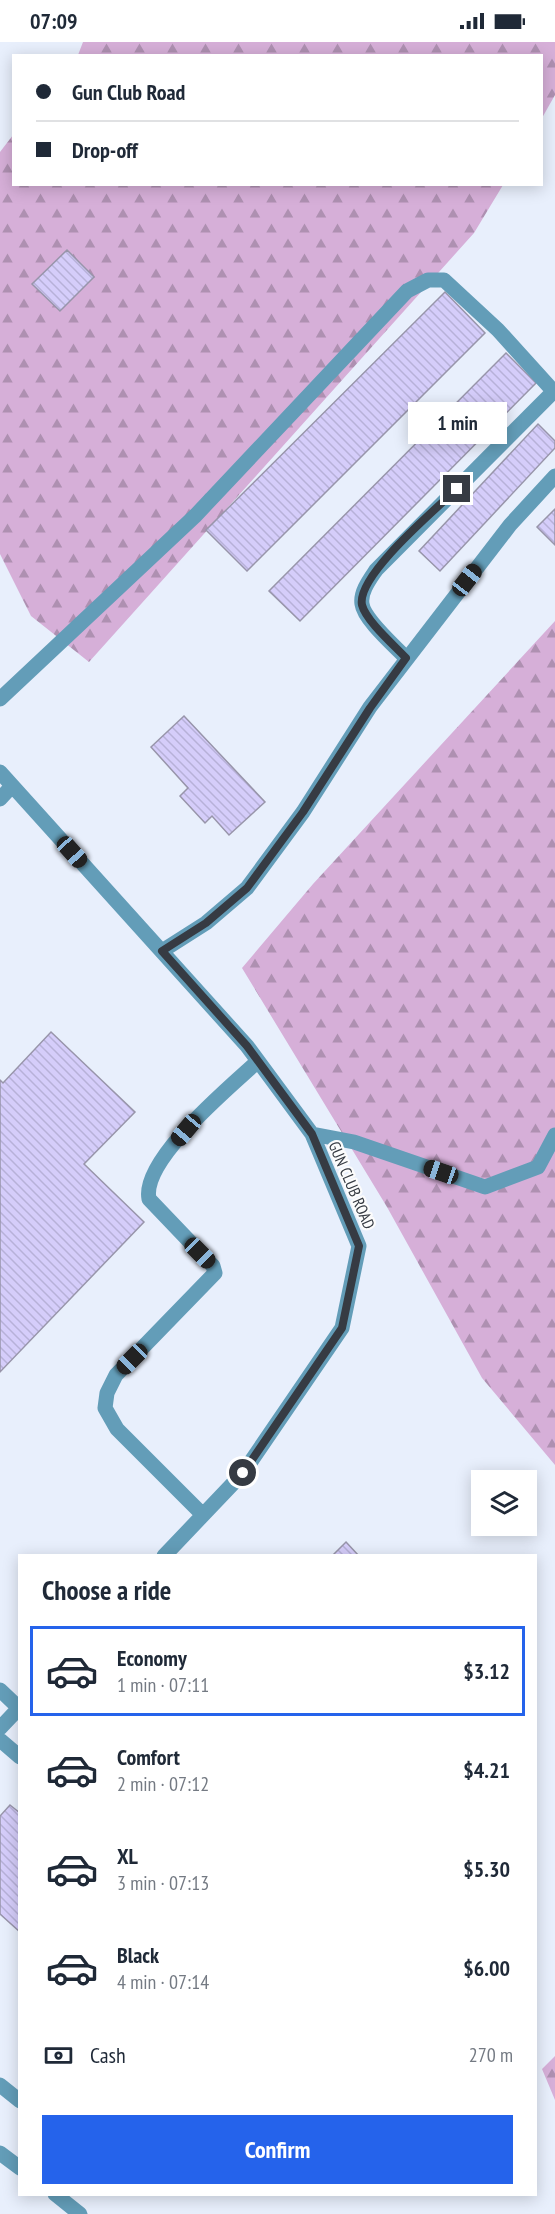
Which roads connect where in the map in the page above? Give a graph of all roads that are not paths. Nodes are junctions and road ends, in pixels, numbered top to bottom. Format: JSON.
{"nodes":[{"id":1,"x":554,"y":392,"type":"edge"},
{"id":2,"x":555,"y":476,"type":"edge"},
{"id":3,"x":406,"y":658,"type":"junction"},
{"id":4,"x":0,"y":699,"type":"edge"},
{"id":5,"x":0,"y":772,"type":"edge"},
{"id":6,"x":12,"y":786,"type":"junction"},
{"id":7,"x":0,"y":799,"type":"edge"},
{"id":8,"x":162,"y":951,"type":"junction"},
{"id":9,"x":258,"y":1061,"type":"junction"},
{"id":10,"x":312,"y":1134,"type":"junction"},
{"id":11,"x":555,"y":1135,"type":"edge"},
{"id":12,"x":203,"y":1515,"type":"junction"},
{"id":13,"x":166,"y":1554,"type":"edge"},
{"id":14,"x":0,"y":1690,"type":"edge"},
{"id":15,"x":18,"y":1707,"type":"edge"},
{"id":16,"x":18,"y":1709,"type":"edge"},
{"id":17,"x":0,"y":1728,"type":"edge"},
{"id":18,"x":0,"y":1740,"type":"edge"},
{"id":19,"x":18,"y":1755,"type":"edge"},
{"id":20,"x":0,"y":2085,"type":"edge"},
{"id":21,"x":18,"y":2099,"type":"edge"},
{"id":22,"x":0,"y":2153,"type":"edge"},
{"id":23,"x":18,"y":2166,"type":"edge"},
{"id":24,"x":58,"y":2196,"type":"edge"},
{"id":25,"x":80,"y":2214,"type":"edge"}],
"edges":[{"from":1,"to":3,"type":"street"},
{"from":1,"to":4,"type":"street"},
{"from":2,"to":3,"type":"street"},
{"from":3,"to":8,"type":"street"},
{"from":5,"to":6,"type":"street","name":"GUN CLUB ROAD"},
{"from":6,"to":7,"type":"street"},
{"from":6,"to":8,"type":"street","name":"GUN CLUB ROAD"},
{"from":8,"to":9,"type":"street","name":"GUN CLUB ROAD"},
{"from":9,"to":10,"type":"street","name":"GUN CLUB ROAD"},
{"from":9,"to":12,"type":"street"},
{"from":10,"to":11,"type":"street"},
{"from":10,"to":12,"type":"street","name":"GUN CLUB ROAD"},
{"from":12,"to":13,"type":"street","name":"GUN CLUB ROAD"},
{"from":14,"to":15,"type":"street"},
{"from":16,"to":17,"type":"street"},
{"from":18,"to":19,"type":"street"},
{"from":20,"to":21,"type":"street"},
{"from":22,"to":23,"type":"street"},
{"from":24,"to":25,"type":"street"}]}
